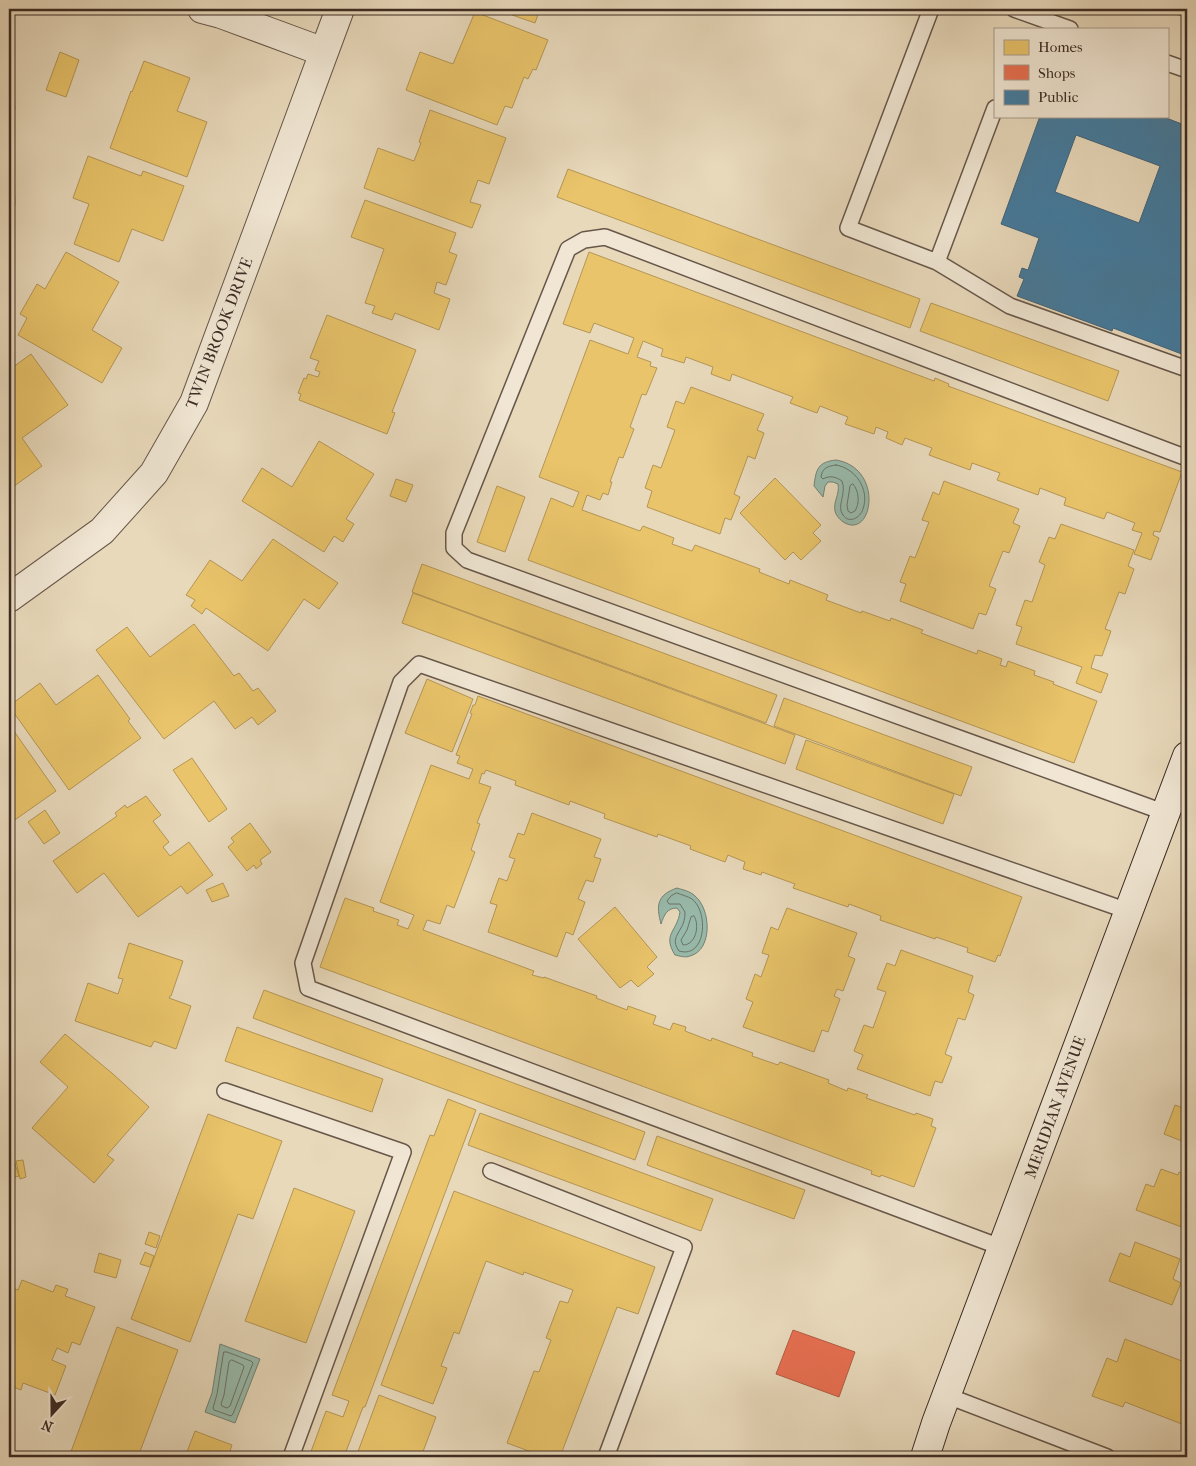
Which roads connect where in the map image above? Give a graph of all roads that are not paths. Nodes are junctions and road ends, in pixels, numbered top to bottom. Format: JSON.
{"nodes":[{"id":1,"x":202,"y":9,"type":"edge"},
{"id":2,"x":340,"y":9,"type":"edge"},
{"id":3,"x":931,"y":9,"type":"edge"},
{"id":4,"x":1014,"y":9,"type":"edge"},
{"id":5,"x":1027,"y":22,"type":"edge"},
{"id":6,"x":1064,"y":28,"type":"edge"},
{"id":7,"x":324,"y":52,"type":"junction"},
{"id":8,"x":1168,"y":63,"type":"edge"},
{"id":9,"x":1187,"y":70,"type":"edge"},
{"id":10,"x":994,"y":111,"type":"edge"},
{"id":11,"x":937,"y":262,"type":"junction"},
{"id":12,"x":1187,"y":369,"type":"edge"},
{"id":13,"x":1187,"y":458,"type":"edge"},
{"id":14,"x":9,"y":598,"type":"edge"},
{"id":15,"x":1187,"y":756,"type":"edge"},
{"id":16,"x":1166,"y":813,"type":"junction"},
{"id":17,"x":1128,"y":911,"type":"junction"},
{"id":18,"x":225,"y":1091,"type":"dead end"},
{"id":19,"x":491,"y":1172,"type":"dead end"},
{"id":20,"x":1003,"y":1248,"type":"junction"},
{"id":21,"x":948,"y":1396,"type":"junction"},
{"id":22,"x":292,"y":1457,"type":"edge"},
{"id":23,"x":606,"y":1457,"type":"edge"},
{"id":24,"x":925,"y":1457,"type":"edge"},
{"id":25,"x":1107,"y":1457,"type":"edge"}],
"edges":[{"from":1,"to":7,"type":"street"},
{"from":2,"to":7,"type":"street","name":"TWIN BROOK DRIVE"},
{"from":3,"to":11,"type":"lane"},
{"from":4,"to":5,"type":"lane"},
{"from":5,"to":6,"type":"lane"},
{"from":7,"to":14,"type":"street","name":"TWIN BROOK DRIVE"},
{"from":8,"to":9,"type":"lane"},
{"from":10,"to":11,"type":"lane"},
{"from":11,"to":12,"type":"lane"},
{"from":13,"to":16,"type":"lane"},
{"from":15,"to":16,"type":"street","name":"MERIDIAN AVENUE"},
{"from":16,"to":17,"type":"street","name":"MERIDIAN AVENUE"},
{"from":17,"to":20,"type":"street","name":"MERIDIAN AVENUE"},
{"from":17,"to":20,"type":"lane"},
{"from":18,"to":22,"type":"lane"},
{"from":19,"to":23,"type":"lane"},
{"from":20,"to":21,"type":"street","name":"MERIDIAN AVENUE"},
{"from":21,"to":24,"type":"street","name":"MERIDIAN AVENUE"},
{"from":21,"to":25,"type":"lane"}]}
